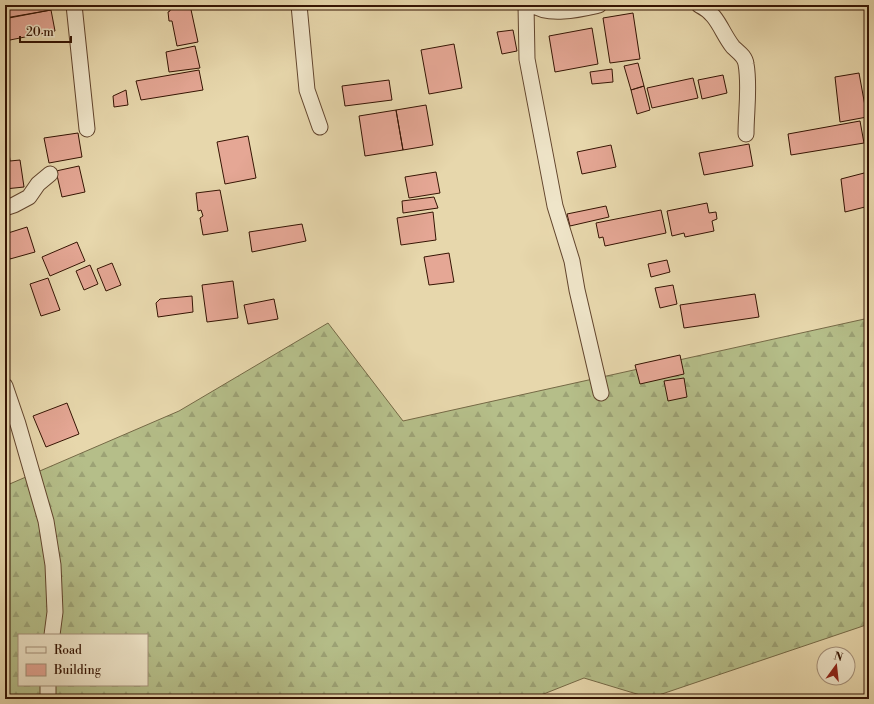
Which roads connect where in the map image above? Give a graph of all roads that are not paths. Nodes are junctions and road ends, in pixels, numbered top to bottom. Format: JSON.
{"nodes":[{"id":1,"x":74,"y":5,"type":"edge"},
{"id":2,"x":299,"y":5,"type":"edge"},
{"id":3,"x":526,"y":5,"type":"edge"},
{"id":4,"x":533,"y":5,"type":"edge"},
{"id":5,"x":599,"y":5,"type":"edge"},
{"id":6,"x":699,"y":5,"type":"edge"},
{"id":7,"x":320,"y":127,"type":"dead end"},
{"id":8,"x":87,"y":129,"type":"dead end"},
{"id":9,"x":746,"y":134,"type":"dead end"},
{"id":10,"x":50,"y":174,"type":"dead end"},
{"id":11,"x":5,"y":208,"type":"edge"},
{"id":12,"x":5,"y":386,"type":"edge"},
{"id":13,"x":601,"y":393,"type":"dead end"},
{"id":14,"x":52,"y":634,"type":"edge"},
{"id":15,"x":48,"y":686,"type":"edge"},
{"id":16,"x":48,"y":699,"type":"edge"}],
"edges":[{"from":1,"to":8,"type":"street"},
{"from":2,"to":7,"type":"street"},
{"from":3,"to":13,"type":"street"},
{"from":4,"to":5,"type":"street"},
{"from":6,"to":9,"type":"street"},
{"from":10,"to":11,"type":"street"},
{"from":12,"to":14,"type":"street"},
{"from":15,"to":16,"type":"street"}]}
